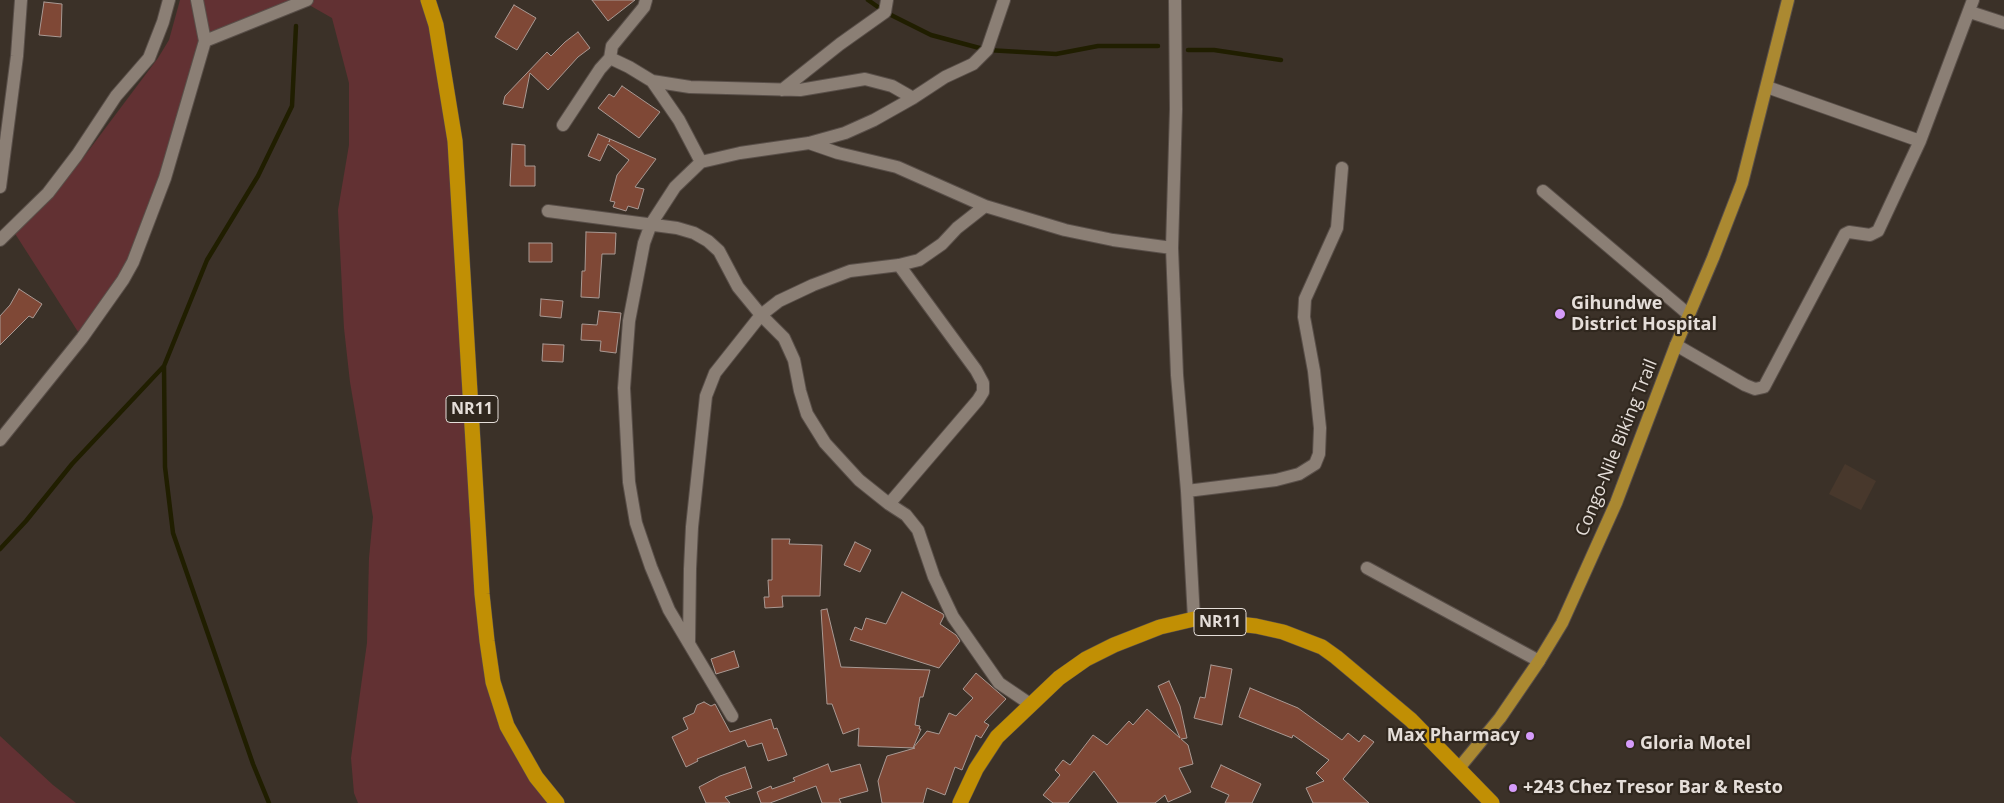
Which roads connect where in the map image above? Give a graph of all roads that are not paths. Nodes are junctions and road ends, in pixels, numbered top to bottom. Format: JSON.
{"nodes":[{"id":1,"x":21,"y":0,"type":"edge"},
{"id":2,"x":169,"y":0,"type":"edge"},
{"id":3,"x":197,"y":0,"type":"edge"},
{"id":4,"x":307,"y":0,"type":"edge"},
{"id":5,"x":428,"y":0,"type":"edge"},
{"id":6,"x":646,"y":0,"type":"edge"},
{"id":7,"x":886,"y":0,"type":"edge"},
{"id":8,"x":1004,"y":0,"type":"edge"},
{"id":9,"x":1175,"y":0,"type":"edge"},
{"id":10,"x":1788,"y":0,"type":"edge"},
{"id":11,"x":1971,"y":6,"type":"edge"},
{"id":12,"x":2004,"y":23,"type":"edge"},
{"id":13,"x":205,"y":41,"type":"junction"},
{"id":14,"x":610,"y":58,"type":"junction"},
{"id":15,"x":652,"y":81,"type":"junction"},
{"id":16,"x":1767,"y":87,"type":"junction"},
{"id":17,"x":782,"y":90,"type":"junction"},
{"id":18,"x":913,"y":98,"type":"junction"},
{"id":19,"x":563,"y":125,"type":"dead end"},
{"id":20,"x":1920,"y":141,"type":"junction"},
{"id":21,"x":810,"y":143,"type":"junction"},
{"id":22,"x":701,"y":162,"type":"junction"},
{"id":23,"x":1342,"y":168,"type":"dead end"},
{"id":24,"x":0,"y":187,"type":"edge"},
{"id":25,"x":1543,"y":191,"type":"dead end"},
{"id":26,"x":985,"y":206,"type":"junction"},
{"id":27,"x":548,"y":211,"type":"dead end"},
{"id":28,"x":651,"y":224,"type":"junction"},
{"id":29,"x":0,"y":240,"type":"edge"},
{"id":30,"x":1172,"y":248,"type":"junction"},
{"id":31,"x":899,"y":265,"type":"junction"},
{"id":32,"x":1688,"y":314,"type":"junction"},
{"id":33,"x":761,"y":316,"type":"junction"},
{"id":34,"x":1676,"y":345,"type":"junction"},
{"id":35,"x":0,"y":440,"type":"edge"},
{"id":36,"x":1187,"y":491,"type":"junction"},
{"id":37,"x":889,"y":504,"type":"junction"},
{"id":38,"x":1367,"y":568,"type":"dead end"},
{"id":39,"x":1194,"y":619,"type":"junction"},
{"id":40,"x":689,"y":642,"type":"junction"},
{"id":41,"x":1540,"y":661,"type":"junction"},
{"id":42,"x":1030,"y":704,"type":"junction"},
{"id":43,"x":732,"y":716,"type":"dead end"},
{"id":44,"x":1459,"y":768,"type":"junction"},
{"id":45,"x":1487,"y":801,"type":"edge"},
{"id":46,"x":556,"y":803,"type":"edge"},
{"id":47,"x":960,"y":803,"type":"edge"}],
"edges":[{"from":1,"to":24,"type":"street"},
{"from":2,"to":29,"type":"street"},
{"from":3,"to":13,"type":"street"},
{"from":4,"to":13,"type":"street"},
{"from":5,"to":46,"type":"highway","number":"NR11"},
{"from":6,"to":14,"type":"street"},
{"from":7,"to":17,"type":"street"},
{"from":8,"to":18,"type":"street"},
{"from":9,"to":30,"type":"street"},
{"from":10,"to":16,"type":"main road","name":"Congo-Nile Biking Trail"},
{"from":11,"to":12,"type":"street"},
{"from":11,"to":20,"type":"street"},
{"from":13,"to":35,"type":"street"},
{"from":14,"to":15,"type":"street"},
{"from":14,"to":19,"type":"street"},
{"from":15,"to":17,"type":"street"},
{"from":15,"to":22,"type":"street"},
{"from":16,"to":20,"type":"street"},
{"from":16,"to":32,"type":"main road","name":"Congo-Nile Biking Trail"},
{"from":17,"to":18,"type":"street"},
{"from":18,"to":21,"type":"street"},
{"from":20,"to":34,"type":"street"},
{"from":21,"to":22,"type":"street"},
{"from":21,"to":26,"type":"street"},
{"from":22,"to":28,"type":"street"},
{"from":23,"to":36,"type":"street"},
{"from":25,"to":32,"type":"street"},
{"from":26,"to":30,"type":"street"},
{"from":26,"to":31,"type":"street"},
{"from":27,"to":28,"type":"street"},
{"from":28,"to":33,"type":"street"},
{"from":28,"to":40,"type":"street"},
{"from":30,"to":36,"type":"street"},
{"from":31,"to":33,"type":"street"},
{"from":31,"to":37,"type":"street"},
{"from":32,"to":34,"type":"main road","name":"Congo-Nile Biking Trail"},
{"from":33,"to":37,"type":"street"},
{"from":33,"to":40,"type":"street"},
{"from":34,"to":41,"type":"main road","name":"Congo-Nile Biking Trail"},
{"from":36,"to":39,"type":"street"},
{"from":37,"to":42,"type":"street"},
{"from":38,"to":41,"type":"street"},
{"from":39,"to":42,"type":"highway","number":"NR11"},
{"from":39,"to":44,"type":"highway","number":"NR11"},
{"from":40,"to":43,"type":"street"},
{"from":41,"to":44,"type":"main road","name":"Congo-Nile Biking Trail"},
{"from":42,"to":47,"type":"highway","number":"NR11"},
{"from":44,"to":45,"type":"highway","number":"NR11"}]}
